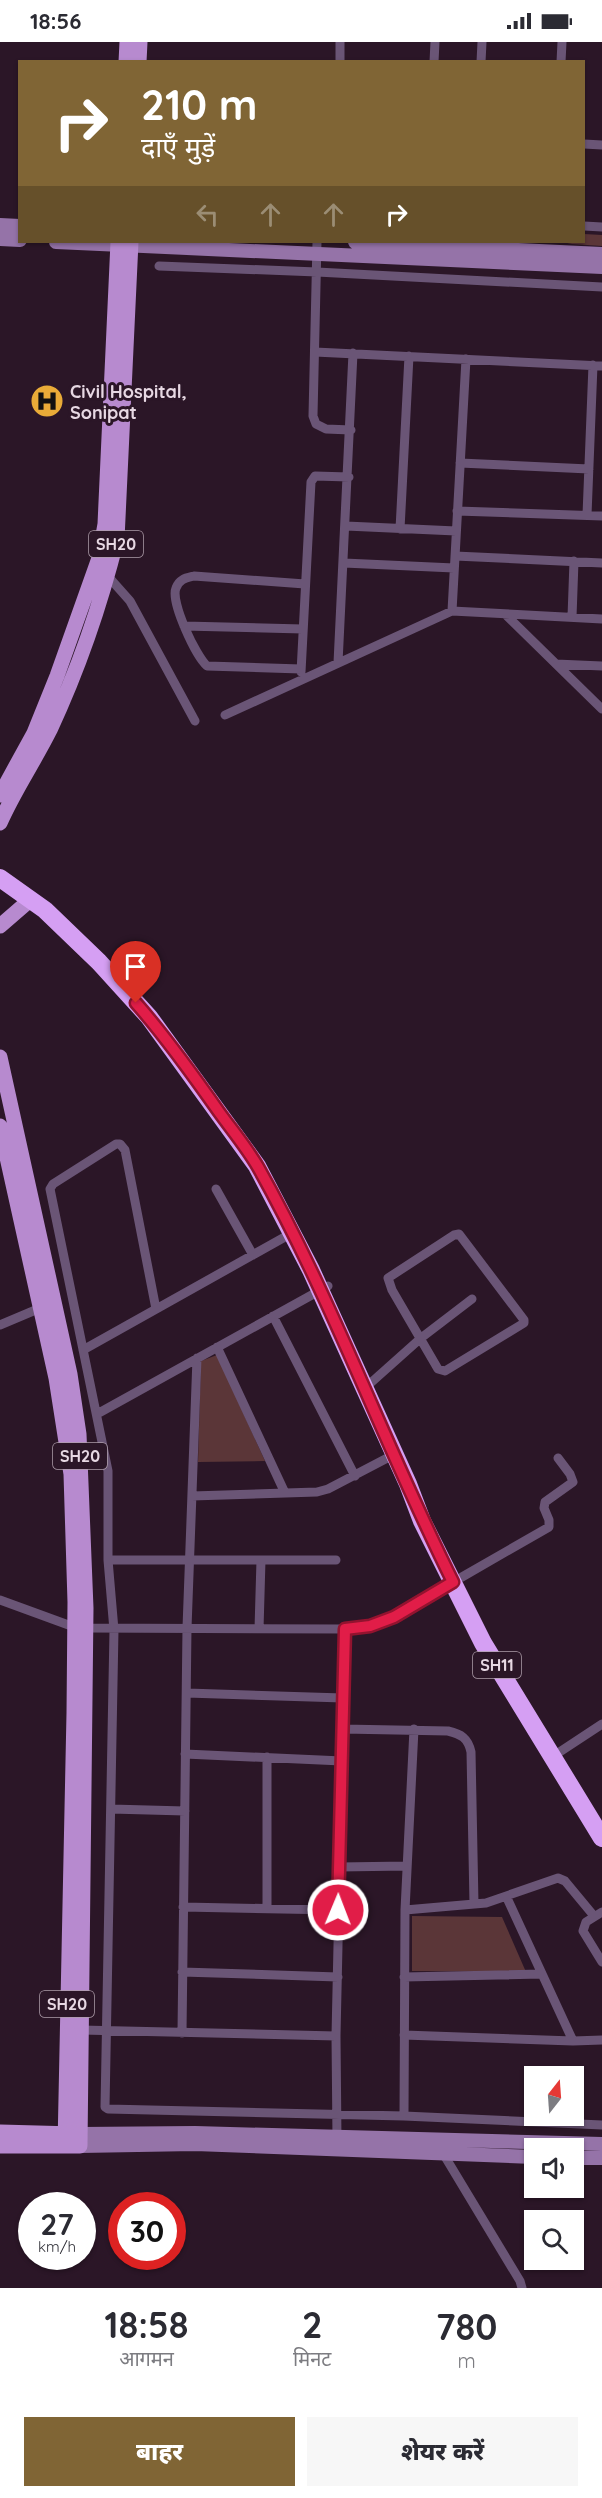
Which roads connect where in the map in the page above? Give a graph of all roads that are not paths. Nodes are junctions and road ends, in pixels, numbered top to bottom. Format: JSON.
{"nodes":[{"id":1,"x":127,"y":42,"type":"edge"},
{"id":2,"x":140,"y":42,"type":"edge"},
{"id":3,"x":340,"y":42,"type":"edge"},
{"id":4,"x":435,"y":42,"type":"edge"},
{"id":5,"x":482,"y":42,"type":"edge"},
{"id":6,"x":562,"y":42,"type":"edge"},
{"id":7,"x":126,"y":60,"type":"edge"},
{"id":8,"x":139,"y":60,"type":"edge"},
{"id":9,"x":340,"y":60,"type":"edge"},
{"id":10,"x":434,"y":60,"type":"edge"},
{"id":11,"x":481,"y":60,"type":"edge"},
{"id":12,"x":561,"y":60,"type":"edge"},
{"id":13,"x":585,"y":144,"type":"edge"},
{"id":14,"x":602,"y":145,"type":"edge"},
{"id":15,"x":0,"y":225,"type":"edge"},
{"id":16,"x":18,"y":226,"type":"edge"},
{"id":17,"x":585,"y":226,"type":"edge"},
{"id":18,"x":602,"y":227,"type":"edge"},
{"id":19,"x":0,"y":239,"type":"edge"},
{"id":20,"x":18,"y":240,"type":"edge"},
{"id":21,"x":124,"y":243,"type":"edge"},
{"id":22,"x":375,"y":243,"type":"edge"},
{"id":23,"x":317,"y":248,"type":"edge"},
{"id":24,"x":552,"y":252,"type":"edge"},
{"id":25,"x":602,"y":254,"type":"edge"},
{"id":26,"x":159,"y":266,"type":"dead end"},
{"id":27,"x":602,"y":267,"type":"edge"},
{"id":28,"x":317,"y":272,"type":"junction"},
{"id":29,"x":602,"y":287,"type":"edge"},
{"id":30,"x":315,"y":352,"type":"junction"},
{"id":31,"x":353,"y":353,"type":"junction"},
{"id":32,"x":409,"y":356,"type":"junction"},
{"id":33,"x":466,"y":359,"type":"junction"},
{"id":34,"x":598,"y":365,"type":"edge"},
{"id":35,"x":351,"y":430,"type":"junction"},
{"id":36,"x":460,"y":463,"type":"junction"},
{"id":37,"x":589,"y":469,"type":"junction"},
{"id":38,"x":349,"y":477,"type":"junction"},
{"id":39,"x":457,"y":510,"type":"junction"},
{"id":40,"x":587,"y":516,"type":"junction"},
{"id":41,"x":602,"y":516,"type":"edge"},
{"id":42,"x":346,"y":526,"type":"junction"},
{"id":43,"x":400,"y":529,"type":"junction"},
{"id":44,"x":456,"y":531,"type":"junction"},
{"id":45,"x":455,"y":556,"type":"junction"},
{"id":46,"x":574,"y":561,"type":"junction"},
{"id":47,"x":344,"y":563,"type":"junction"},
{"id":48,"x":602,"y":563,"type":"edge"},
{"id":49,"x":454,"y":568,"type":"junction"},
{"id":50,"x":102,"y":572,"type":"junction"},
{"id":51,"x":305,"y":584,"type":"junction"},
{"id":52,"x":452,"y":612,"type":"junction"},
{"id":53,"x":505,"y":614,"type":"junction"},
{"id":54,"x":572,"y":617,"type":"junction"},
{"id":55,"x":602,"y":619,"type":"edge"},
{"id":56,"x":184,"y":626,"type":"junction"},
{"id":57,"x":303,"y":629,"type":"junction"},
{"id":58,"x":339,"y":663,"type":"junction"},
{"id":59,"x":556,"y":664,"type":"junction"},
{"id":60,"x":602,"y":666,"type":"edge"},
{"id":61,"x":301,"y":669,"type":"junction"},
{"id":62,"x":301,"y":681,"type":"junction"},
{"id":63,"x":602,"y":709,"type":"edge"},
{"id":64,"x":225,"y":715,"type":"dead end"},
{"id":65,"x":195,"y":721,"type":"dead end"},
{"id":66,"x":0,"y":795,"type":"edge"},
{"id":67,"x":0,"y":823,"type":"edge"},
{"id":68,"x":0,"y":868,"type":"edge"},
{"id":69,"x":0,"y":878,"type":"edge"},
{"id":70,"x":30,"y":900,"type":"junction"},
{"id":71,"x":0,"y":926,"type":"edge"},
{"id":72,"x":0,"y":1057,"type":"edge"},
{"id":73,"x":0,"y":1126,"type":"edge"},
{"id":74,"x":216,"y":1189,"type":"dead end"},
{"id":75,"x":292,"y":1233,"type":"junction"},
{"id":76,"x":253,"y":1255,"type":"junction"},
{"id":77,"x":315,"y":1267,"type":"junction"},
{"id":78,"x":324,"y":1288,"type":"junction"},
{"id":79,"x":472,"y":1299,"type":"dead end"},
{"id":80,"x":47,"y":1305,"type":"junction"},
{"id":81,"x":156,"y":1309,"type":"junction"},
{"id":82,"x":273,"y":1316,"type":"junction"},
{"id":83,"x":0,"y":1325,"type":"edge"},
{"id":84,"x":421,"y":1338,"type":"junction"},
{"id":85,"x":217,"y":1347,"type":"junction"},
{"id":86,"x":83,"y":1350,"type":"junction"},
{"id":87,"x":197,"y":1358,"type":"junction"},
{"id":88,"x":368,"y":1385,"type":"junction"},
{"id":89,"x":97,"y":1414,"type":"junction"},
{"id":90,"x":394,"y":1454,"type":"junction"},
{"id":91,"x":558,"y":1458,"type":"dead end"},
{"id":92,"x":355,"y":1476,"type":"junction"},
{"id":93,"x":285,"y":1493,"type":"junction"},
{"id":94,"x":192,"y":1496,"type":"junction"},
{"id":95,"x":419,"y":1498,"type":"junction"},
{"id":96,"x":191,"y":1559,"type":"junction"},
{"id":97,"x":108,"y":1560,"type":"junction"},
{"id":98,"x":261,"y":1560,"type":"junction"},
{"id":99,"x":336,"y":1560,"type":"dead end"},
{"id":100,"x":458,"y":1579,"type":"junction"},
{"id":101,"x":0,"y":1600,"type":"edge"},
{"id":102,"x":80,"y":1627,"type":"junction"},
{"id":103,"x":187,"y":1628,"type":"junction"},
{"id":104,"x":259,"y":1629,"type":"junction"},
{"id":105,"x":345,"y":1629,"type":"junction"},
{"id":106,"x":114,"y":1630,"type":"junction"},
{"id":107,"x":187,"y":1693,"type":"junction"},
{"id":108,"x":343,"y":1698,"type":"junction"},
{"id":109,"x":602,"y":1724,"type":"edge"},
{"id":110,"x":343,"y":1729,"type":"junction"},
{"id":111,"x":414,"y":1730,"type":"junction"},
{"id":112,"x":185,"y":1754,"type":"junction"},
{"id":113,"x":557,"y":1754,"type":"junction"},
{"id":114,"x":267,"y":1757,"type":"junction"},
{"id":115,"x":342,"y":1761,"type":"junction"},
{"id":116,"x":111,"y":1809,"type":"junction"},
{"id":117,"x":185,"y":1811,"type":"junction"},
{"id":118,"x":602,"y":1818,"type":"edge"},
{"id":119,"x":602,"y":1838,"type":"edge"},
{"id":120,"x":407,"y":1866,"type":"junction"},
{"id":121,"x":339,"y":1867,"type":"junction"},
{"id":122,"x":507,"y":1898,"type":"junction"},
{"id":123,"x":474,"y":1904,"type":"junction"},
{"id":124,"x":183,"y":1907,"type":"junction"},
{"id":125,"x":267,"y":1908,"type":"junction"},
{"id":126,"x":338,"y":1910,"type":"junction"},
{"id":127,"x":405,"y":1910,"type":"junction"},
{"id":128,"x":598,"y":1914,"type":"edge"},
{"id":129,"x":602,"y":1962,"type":"edge"},
{"id":130,"x":182,"y":1972,"type":"junction"},
{"id":131,"x":542,"y":1974,"type":"junction"},
{"id":132,"x":338,"y":1977,"type":"junction"},
{"id":133,"x":404,"y":1977,"type":"junction"},
{"id":134,"x":81,"y":2030,"type":"junction"},
{"id":135,"x":108,"y":2031,"type":"junction"},
{"id":136,"x":182,"y":2033,"type":"junction"},
{"id":137,"x":404,"y":2035,"type":"junction"},
{"id":138,"x":336,"y":2036,"type":"junction"},
{"id":139,"x":602,"y":2040,"type":"edge"},
{"id":140,"x":573,"y":2041,"type":"junction"},
{"id":141,"x":336,"y":2115,"type":"junction"},
{"id":142,"x":404,"y":2116,"type":"junction"},
{"id":143,"x":602,"y":2125,"type":"edge"},
{"id":144,"x":0,"y":2132,"type":"edge"},
{"id":145,"x":72,"y":2140,"type":"junction"},
{"id":146,"x":337,"y":2144,"type":"junction"},
{"id":147,"x":602,"y":2144,"type":"edge"},
{"id":148,"x":0,"y":2146,"type":"edge"},
{"id":149,"x":444,"y":2154,"type":"junction"},
{"id":150,"x":524,"y":2157,"type":"edge"},
{"id":151,"x":584,"y":2158,"type":"edge"},
{"id":152,"x":602,"y":2158,"type":"edge"},
{"id":153,"x":522,"y":2288,"type":"edge"}],
"edges":[{"from":1,"to":7,"type":"main road"},
{"from":2,"to":8,"type":"main road"},
{"from":3,"to":9,"type":"street"},
{"from":4,"to":10,"type":"street"},
{"from":5,"to":11,"type":"street"},
{"from":6,"to":12,"type":"street"},
{"from":13,"to":14,"type":"street"},
{"from":15,"to":16,"type":"street"},
{"from":17,"to":18,"type":"street"},
{"from":19,"to":20,"type":"street"},
{"from":21,"to":23,"type":"street"},
{"from":21,"to":50,"type":"main road","number":"SH20"},
{"from":22,"to":24,"type":"street"},
{"from":23,"to":24,"type":"street"},
{"from":23,"to":28,"type":"street"},
{"from":24,"to":25,"type":"street"},
{"from":24,"to":27,"type":"street"},
{"from":26,"to":28,"type":"street"},
{"from":28,"to":29,"type":"street"},
{"from":28,"to":30,"type":"street"},
{"from":30,"to":31,"type":"street"},
{"from":30,"to":35,"type":"street"},
{"from":31,"to":32,"type":"street"},
{"from":31,"to":35,"type":"street"},
{"from":32,"to":33,"type":"street"},
{"from":32,"to":43,"type":"street"},
{"from":33,"to":34,"type":"street"},
{"from":33,"to":36,"type":"street"},
{"from":34,"to":37,"type":"street"},
{"from":35,"to":38,"type":"street"},
{"from":36,"to":37,"type":"street"},
{"from":36,"to":39,"type":"street"},
{"from":37,"to":40,"type":"street"},
{"from":38,"to":42,"type":"street"},
{"from":38,"to":51,"type":"street"},
{"from":39,"to":40,"type":"street"},
{"from":39,"to":44,"type":"street"},
{"from":40,"to":41,"type":"street"},
{"from":42,"to":43,"type":"street"},
{"from":42,"to":47,"type":"street"},
{"from":43,"to":44,"type":"street"},
{"from":44,"to":45,"type":"street"},
{"from":45,"to":46,"type":"street"},
{"from":45,"to":49,"type":"street"},
{"from":46,"to":48,"type":"street"},
{"from":46,"to":54,"type":"street"},
{"from":47,"to":49,"type":"street"},
{"from":47,"to":58,"type":"street"},
{"from":49,"to":52,"type":"street"},
{"from":50,"to":65,"type":"street"},
{"from":50,"to":66,"type":"main road","number":"SH20"},
{"from":50,"to":67,"type":"main road","number":"SH20"},
{"from":51,"to":56,"type":"street"},
{"from":51,"to":57,"type":"street"},
{"from":52,"to":53,"type":"street"},
{"from":52,"to":58,"type":"street"},
{"from":53,"to":54,"type":"street"},
{"from":53,"to":59,"type":"street"},
{"from":54,"to":55,"type":"street"},
{"from":56,"to":57,"type":"street"},
{"from":56,"to":61,"type":"street"},
{"from":57,"to":61,"type":"street"},
{"from":58,"to":62,"type":"street"},
{"from":59,"to":60,"type":"street"},
{"from":59,"to":63,"type":"street"},
{"from":61,"to":62,"type":"street"},
{"from":62,"to":64,"type":"street"},
{"from":68,"to":77,"type":"highway","number":"SH11"},
{"from":69,"to":70,"type":"highway","number":"SH11"},
{"from":70,"to":71,"type":"main road"},
{"from":70,"to":75,"type":"highway","number":"SH11"},
{"from":72,"to":80,"type":"main road","number":"SH20"},
{"from":73,"to":80,"type":"main road","number":"SH20"},
{"from":74,"to":76,"type":"street"},
{"from":75,"to":76,"type":"street"},
{"from":75,"to":77,"type":"highway","number":"SH11"},
{"from":76,"to":81,"type":"street"},
{"from":77,"to":78,"type":"highway","number":"SH11"},
{"from":78,"to":82,"type":"street"},
{"from":78,"to":88,"type":"highway","number":"SH11"},
{"from":79,"to":84,"type":"street"},
{"from":80,"to":83,"type":"street"},
{"from":80,"to":102,"type":"main road","number":"SH20"},
{"from":81,"to":86,"type":"street"},
{"from":81,"to":86,"type":"street"},
{"from":82,"to":85,"type":"street"},
{"from":82,"to":92,"type":"street"},
{"from":84,"to":84,"type":"street"},
{"from":84,"to":88,"type":"street"},
{"from":85,"to":87,"type":"street"},
{"from":85,"to":93,"type":"street"},
{"from":86,"to":89,"type":"street"},
{"from":87,"to":89,"type":"street"},
{"from":87,"to":94,"type":"street"},
{"from":88,"to":90,"type":"highway","number":"SH11"},
{"from":88,"to":95,"type":"highway","number":"SH11"},
{"from":89,"to":97,"type":"street"},
{"from":90,"to":92,"type":"street"},
{"from":90,"to":95,"type":"highway","number":"SH11"},
{"from":91,"to":100,"type":"street"},
{"from":92,"to":93,"type":"street"},
{"from":93,"to":94,"type":"street"},
{"from":94,"to":96,"type":"street"},
{"from":95,"to":100,"type":"highway","number":"SH11"},
{"from":96,"to":97,"type":"street"},
{"from":96,"to":98,"type":"street"},
{"from":96,"to":103,"type":"street"},
{"from":97,"to":106,"type":"street"},
{"from":98,"to":99,"type":"street"},
{"from":98,"to":104,"type":"street"},
{"from":100,"to":105,"type":"street"},
{"from":100,"to":113,"type":"highway","number":"SH11"},
{"from":101,"to":102,"type":"street"},
{"from":102,"to":106,"type":"street"},
{"from":102,"to":134,"type":"main road","number":"SH20"},
{"from":102,"to":145,"type":"main road","number":"SH20"},
{"from":103,"to":104,"type":"street"},
{"from":103,"to":106,"type":"street"},
{"from":103,"to":107,"type":"street"},
{"from":104,"to":105,"type":"street"},
{"from":105,"to":108,"type":"street"},
{"from":106,"to":116,"type":"street"},
{"from":107,"to":108,"type":"street"},
{"from":107,"to":112,"type":"street"},
{"from":108,"to":110,"type":"street"},
{"from":109,"to":113,"type":"street"},
{"from":110,"to":111,"type":"street"},
{"from":110,"to":115,"type":"street"},
{"from":111,"to":120,"type":"street"},
{"from":111,"to":123,"type":"street"},
{"from":112,"to":114,"type":"street"},
{"from":112,"to":117,"type":"street"},
{"from":113,"to":118,"type":"highway","number":"SH11"},
{"from":113,"to":119,"type":"highway","number":"SH11"},
{"from":114,"to":115,"type":"street"},
{"from":114,"to":125,"type":"street"},
{"from":115,"to":121,"type":"street"},
{"from":116,"to":117,"type":"street"},
{"from":116,"to":135,"type":"street"},
{"from":117,"to":124,"type":"street"},
{"from":120,"to":121,"type":"street"},
{"from":120,"to":127,"type":"street"},
{"from":121,"to":126,"type":"street"},
{"from":122,"to":123,"type":"street"},
{"from":122,"to":128,"type":"street"},
{"from":122,"to":131,"type":"street"},
{"from":123,"to":127,"type":"street"},
{"from":124,"to":125,"type":"street"},
{"from":124,"to":130,"type":"street"},
{"from":125,"to":126,"type":"street"},
{"from":126,"to":132,"type":"street"},
{"from":127,"to":133,"type":"street"},
{"from":128,"to":129,"type":"street"},
{"from":130,"to":132,"type":"street"},
{"from":130,"to":136,"type":"street"},
{"from":131,"to":133,"type":"street"},
{"from":131,"to":140,"type":"street"},
{"from":132,"to":138,"type":"street"},
{"from":133,"to":137,"type":"street"},
{"from":134,"to":135,"type":"street"},
{"from":134,"to":145,"type":"main road","number":"SH20"},
{"from":135,"to":136,"type":"street"},
{"from":135,"to":141,"type":"street"},
{"from":136,"to":138,"type":"street"},
{"from":137,"to":140,"type":"street"},
{"from":137,"to":142,"type":"street"},
{"from":138,"to":141,"type":"street"},
{"from":139,"to":140,"type":"street"},
{"from":141,"to":142,"type":"street"},
{"from":141,"to":146,"type":"street"},
{"from":142,"to":143,"type":"street"},
{"from":144,"to":145,"type":"main road"},
{"from":145,"to":146,"type":"street"},
{"from":145,"to":148,"type":"main road"},
{"from":146,"to":147,"type":"street"},
{"from":146,"to":149,"type":"street"},
{"from":149,"to":150,"type":"street"},
{"from":149,"to":153,"type":"street"},
{"from":151,"to":152,"type":"street"}]}
